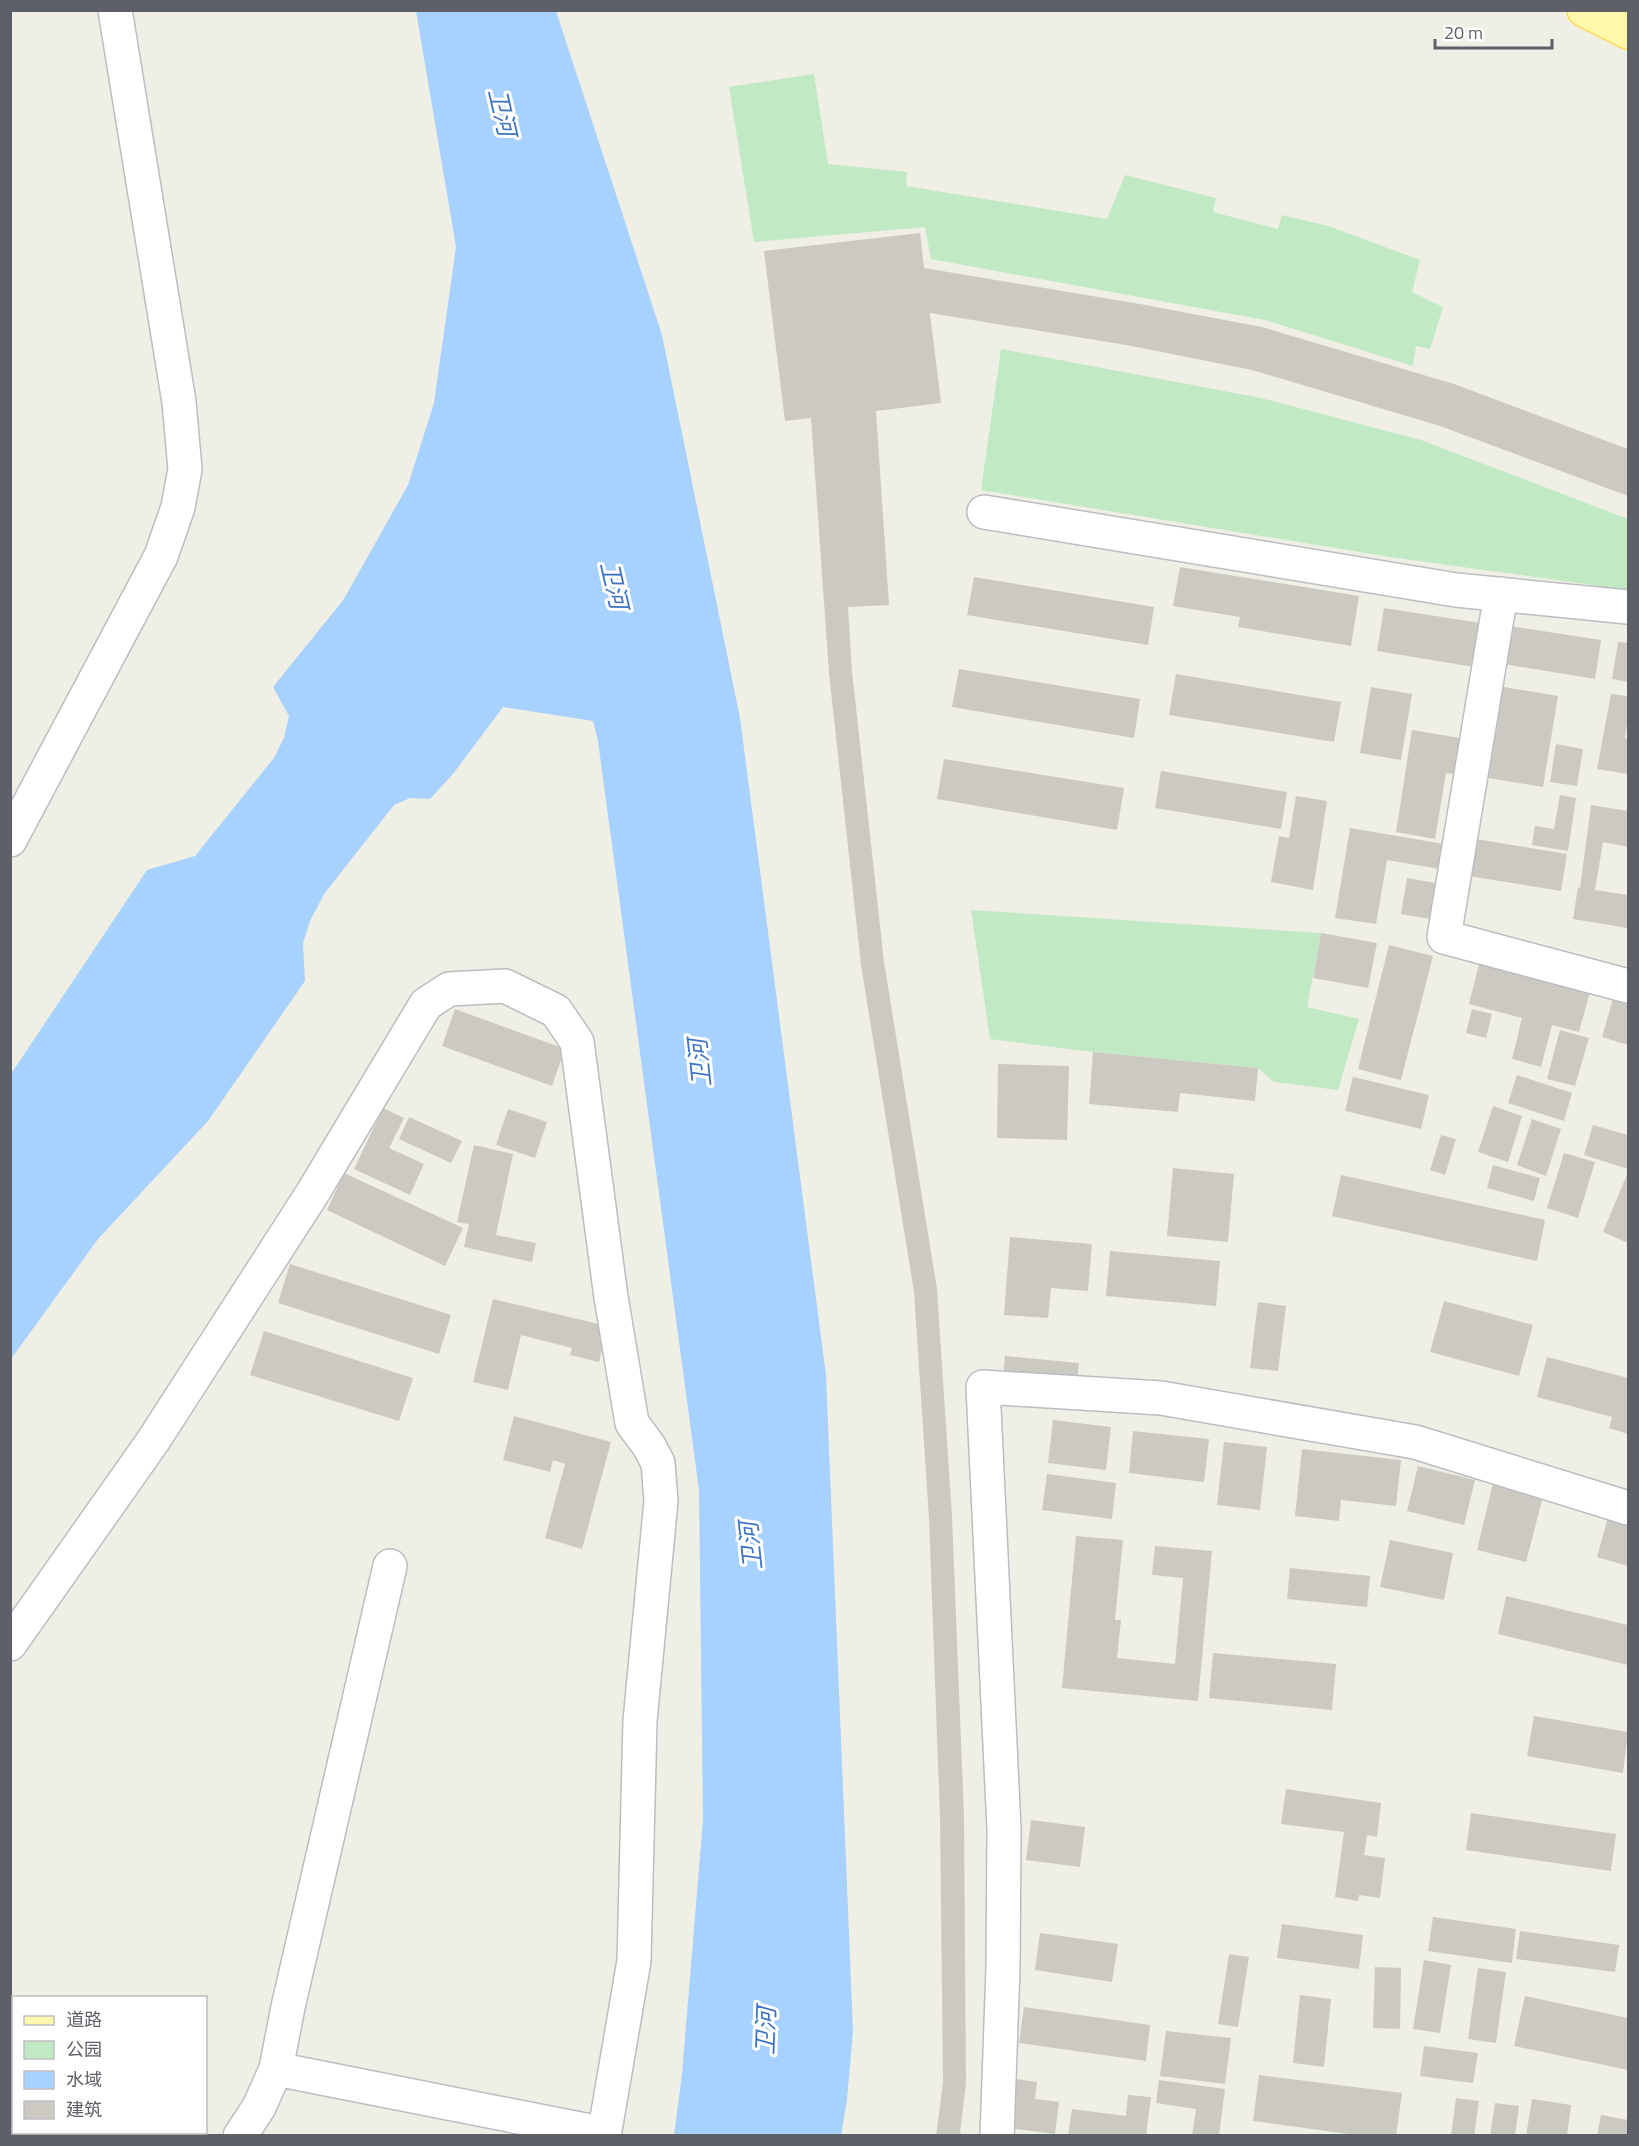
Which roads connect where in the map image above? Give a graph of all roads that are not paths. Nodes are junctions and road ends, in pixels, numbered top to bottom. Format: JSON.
{"nodes":[{"id":1,"x":115,"y":10,"type":"edge"},
{"id":2,"x":1584,"y":10,"type":"edge"},
{"id":3,"x":1629,"y":32,"type":"edge"},
{"id":4,"x":984,"y":512,"type":"dead end"},
{"id":5,"x":1501,"y":594,"type":"junction"},
{"id":6,"x":1629,"y":607,"type":"edge"},
{"id":7,"x":10,"y":840,"type":"edge"},
{"id":8,"x":1629,"y":986,"type":"edge"},
{"id":9,"x":1629,"y":1508,"type":"edge"},
{"id":10,"x":390,"y":1566,"type":"dead end"},
{"id":11,"x":10,"y":1644,"type":"edge"},
{"id":12,"x":276,"y":2069,"type":"junction"},
{"id":13,"x":477,"y":2123,"type":"edge"},
{"id":14,"x":604,"y":2135,"type":"edge"},
{"id":15,"x":240,"y":2136,"type":"edge"},
{"id":16,"x":997,"y":2136,"type":"edge"}],
"edges":[{"from":1,"to":7,"type":"street"},
{"from":2,"to":3,"type":"main road"},
{"from":4,"to":5,"type":"street"},
{"from":5,"to":6,"type":"street"},
{"from":5,"to":8,"type":"street"},
{"from":9,"to":16,"type":"street"},
{"from":10,"to":12,"type":"street"},
{"from":11,"to":14,"type":"street"},
{"from":12,"to":13,"type":"street"},
{"from":12,"to":15,"type":"street"},
{"from":13,"to":14,"type":"street"}]}
